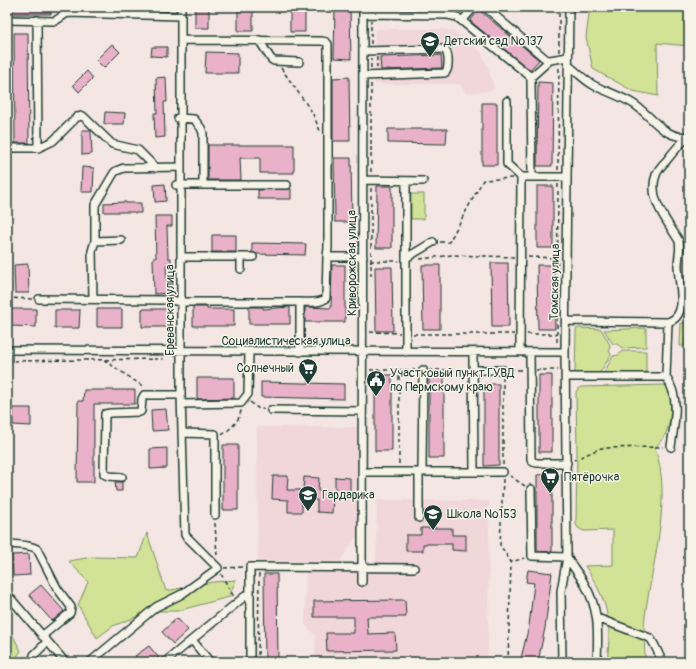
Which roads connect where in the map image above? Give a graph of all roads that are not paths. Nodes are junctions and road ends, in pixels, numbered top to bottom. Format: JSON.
{"nodes":[{"id":1,"x":181,"y":7,"type":"edge"},
{"id":2,"x":474,"y":7,"type":"edge"},
{"id":3,"x":486,"y":7,"type":"edge"},
{"id":4,"x":569,"y":7,"type":"edge"},
{"id":5,"x":363,"y":10,"type":"edge"},
{"id":6,"x":181,"y":16,"type":"junction"},
{"id":7,"x":7,"y":20,"type":"edge"},
{"id":8,"x":37,"y":20,"type":"junction"},
{"id":9,"x":462,"y":20,"type":"junction"},
{"id":10,"x":181,"y":40,"type":"junction"},
{"id":11,"x":259,"y":40,"type":"junction"},
{"id":12,"x":363,"y":51,"type":"junction"},
{"id":13,"x":548,"y":61,"type":"junction"},
{"id":14,"x":568,"y":61,"type":"junction"},
{"id":15,"x":299,"y":62,"type":"dead end"},
{"id":16,"x":363,"y":76,"type":"junction"},
{"id":17,"x":531,"y":77,"type":"junction"},
{"id":18,"x":506,"y":101,"type":"dead end"},
{"id":19,"x":180,"y":118,"type":"junction"},
{"id":20,"x":688,"y":136,"type":"edge"},
{"id":21,"x":7,"y":148,"type":"edge"},
{"id":22,"x":38,"y":148,"type":"junction"},
{"id":23,"x":156,"y":168,"type":"junction"},
{"id":24,"x":181,"y":168,"type":"junction"},
{"id":25,"x":532,"y":177,"type":"junction"},
{"id":26,"x":567,"y":177,"type":"junction"},
{"id":27,"x":521,"y":178,"type":"junction"},
{"id":28,"x":363,"y":180,"type":"junction"},
{"id":29,"x":406,"y":181,"type":"junction"},
{"id":30,"x":423,"y":181,"type":"dead end"},
{"id":31,"x":178,"y":185,"type":"junction"},
{"id":32,"x":203,"y":185,"type":"junction"},
{"id":33,"x":287,"y":185,"type":"dead end"},
{"id":34,"x":121,"y":240,"type":"dead end"},
{"id":35,"x":96,"y":241,"type":"junction"},
{"id":36,"x":433,"y":242,"type":"road end"},
{"id":37,"x":181,"y":257,"type":"junction"},
{"id":38,"x":241,"y":257,"type":"junction"},
{"id":39,"x":253,"y":257,"type":"dead end"},
{"id":40,"x":326,"y":257,"type":"junction"},
{"id":41,"x":363,"y":259,"type":"junction"},
{"id":42,"x":406,"y":259,"type":"junction"},
{"id":43,"x":241,"y":269,"type":"dead end"},
{"id":44,"x":39,"y":299,"type":"road end"},
{"id":45,"x":93,"y":299,"type":"junction"},
{"id":46,"x":181,"y":302,"type":"junction"},
{"id":47,"x":300,"y":302,"type":"junction"},
{"id":48,"x":566,"y":321,"type":"junction"},
{"id":49,"x":668,"y":322,"type":"junction"},
{"id":50,"x":7,"y":350,"type":"edge"},
{"id":51,"x":181,"y":351,"type":"junction"},
{"id":52,"x":249,"y":352,"type":"junction"},
{"id":53,"x":300,"y":352,"type":"junction"},
{"id":54,"x":362,"y":352,"type":"junction"},
{"id":55,"x":406,"y":352,"type":"junction"},
{"id":56,"x":473,"y":352,"type":"junction"},
{"id":57,"x":520,"y":352,"type":"junction"},
{"id":58,"x":530,"y":352,"type":"junction"},
{"id":59,"x":565,"y":352,"type":"junction"},
{"id":60,"x":423,"y":370,"type":"dead end"},
{"id":61,"x":473,"y":370,"type":"junction"},
{"id":62,"x":503,"y":370,"type":"road end"},
{"id":63,"x":566,"y":377,"type":"junction"},
{"id":64,"x":666,"y":377,"type":"junction"},
{"id":65,"x":181,"y":395,"type":"junction"},
{"id":66,"x":182,"y":404,"type":"junction"},
{"id":67,"x":271,"y":410,"type":"road end"},
{"id":68,"x":362,"y":411,"type":"junction"},
{"id":69,"x":182,"y":433,"type":"junction"},
{"id":70,"x":671,"y":447,"type":"road end"},
{"id":71,"x":567,"y":462,"type":"junction"},
{"id":72,"x":362,"y":472,"type":"junction"},
{"id":73,"x":421,"y":472,"type":"junction"},
{"id":74,"x":474,"y":472,"type":"junction"},
{"id":75,"x":503,"y":472,"type":"road end"},
{"id":76,"x":122,"y":476,"type":"dead end"},
{"id":77,"x":531,"y":489,"type":"road end"},
{"id":78,"x":215,"y":515,"type":"road end"},
{"id":79,"x":419,"y":518,"type":"dead end"},
{"id":80,"x":7,"y":544,"type":"edge"},
{"id":81,"x":567,"y":557,"type":"junction"},
{"id":82,"x":362,"y":568,"type":"junction"},
{"id":83,"x":414,"y":568,"type":"dead end"},
{"id":84,"x":362,"y":582,"type":"dead end"},
{"id":85,"x":250,"y":592,"type":"junction"},
{"id":86,"x":7,"y":594,"type":"edge"},
{"id":87,"x":597,"y":618,"type":"junction"},
{"id":88,"x":42,"y":636,"type":"junction"},
{"id":89,"x":192,"y":640,"type":"junction"},
{"id":90,"x":47,"y":642,"type":"junction"},
{"id":91,"x":32,"y":662,"type":"edge"},
{"id":92,"x":65,"y":662,"type":"edge"},
{"id":93,"x":90,"y":662,"type":"edge"},
{"id":94,"x":165,"y":662,"type":"edge"},
{"id":95,"x":210,"y":662,"type":"edge"},
{"id":96,"x":250,"y":662,"type":"edge"},
{"id":97,"x":562,"y":662,"type":"edge"},
{"id":98,"x":597,"y":662,"type":"edge"},
{"id":99,"x":662,"y":662,"type":"edge"}],
"edges":[{"from":1,"to":6,"type":"street","name":"Ереванская улица"},
{"from":2,"to":9,"type":"street"},
{"from":3,"to":13,"type":"street"},
{"from":4,"to":14,"type":"street","name":"Томская улица"},
{"from":5,"to":9,"type":"street"},
{"from":5,"to":12,"type":"street","name":"Криворожская улица"},
{"from":6,"to":8,"type":"street"},
{"from":6,"to":10,"type":"street","name":"Ереванская улица"},
{"from":7,"to":8,"type":"street"},
{"from":8,"to":22,"type":"street"},
{"from":9,"to":17,"type":"street"},
{"from":10,"to":11,"type":"street"},
{"from":10,"to":19,"type":"street","name":"Ереванская улица"},
{"from":11,"to":15,"type":"street"},
{"from":11,"to":40,"type":"street"},
{"from":12,"to":16,"type":"street","name":"Криворожская улица"},
{"from":12,"to":16,"type":"street"},
{"from":13,"to":14,"type":"street"},
{"from":13,"to":17,"type":"street"},
{"from":14,"to":20,"type":"street"},
{"from":14,"to":26,"type":"street","name":"Томская улица"},
{"from":16,"to":28,"type":"street","name":"Криворожская улица"},
{"from":17,"to":25,"type":"street"},
{"from":18,"to":27,"type":"street"},
{"from":19,"to":24,"type":"street","name":"Ереванская улица"},
{"from":19,"to":32,"type":"street"},
{"from":20,"to":49,"type":"street"},
{"from":21,"to":22,"type":"street"},
{"from":22,"to":23,"type":"street"},
{"from":23,"to":24,"type":"street"},
{"from":23,"to":35,"type":"street"},
{"from":24,"to":31,"type":"street","name":"Ереванская улица"},
{"from":25,"to":26,"type":"street"},
{"from":25,"to":27,"type":"street"},
{"from":26,"to":48,"type":"street","name":"Томская улица"},
{"from":27,"to":57,"type":"street"},
{"from":28,"to":29,"type":"street"},
{"from":28,"to":41,"type":"street","name":"Криворожская улица"},
{"from":29,"to":30,"type":"street"},
{"from":29,"to":42,"type":"street"},
{"from":31,"to":32,"type":"street"},
{"from":31,"to":37,"type":"street","name":"Ереванская улица"},
{"from":32,"to":33,"type":"street"},
{"from":34,"to":35,"type":"street"},
{"from":35,"to":45,"type":"street"},
{"from":36,"to":42,"type":"street"},
{"from":37,"to":38,"type":"street"},
{"from":37,"to":46,"type":"street","name":"Ереванская улица"},
{"from":38,"to":39,"type":"street"},
{"from":38,"to":43,"type":"street"},
{"from":40,"to":41,"type":"street"},
{"from":40,"to":47,"type":"street"},
{"from":41,"to":54,"type":"street","name":"Криворожская улица"},
{"from":42,"to":55,"type":"street"},
{"from":44,"to":45,"type":"street"},
{"from":45,"to":46,"type":"street"},
{"from":46,"to":47,"type":"street"},
{"from":46,"to":51,"type":"street","name":"Ереванская улица"},
{"from":47,"to":53,"type":"street"},
{"from":48,"to":49,"type":"street"},
{"from":48,"to":59,"type":"street","name":"Томская улица"},
{"from":49,"to":64,"type":"street"},
{"from":50,"to":51,"type":"street","name":"Социалистическая улица"},
{"from":51,"to":52,"type":"street","name":"Социалистическая улица"},
{"from":51,"to":65,"type":"street","name":"Ереванская улица"},
{"from":52,"to":53,"type":"street","name":"Социалистическая улица"},
{"from":52,"to":66,"type":"street"},
{"from":53,"to":54,"type":"street","name":"Социалистическая улица"},
{"from":54,"to":55,"type":"street","name":"Социалистическая улица"},
{"from":54,"to":68,"type":"street","name":"Криворожская улица"},
{"from":55,"to":56,"type":"street","name":"Социалистическая улица"},
{"from":56,"to":57,"type":"street","name":"Социалистическая улица"},
{"from":56,"to":61,"type":"street"},
{"from":57,"to":58,"type":"street","name":"Социалистическая улица"},
{"from":58,"to":59,"type":"street","name":"Социалистическая улица"},
{"from":58,"to":71,"type":"street"},
{"from":59,"to":63,"type":"street","name":"Томская улица"},
{"from":60,"to":73,"type":"street"},
{"from":61,"to":62,"type":"street"},
{"from":61,"to":74,"type":"street"},
{"from":63,"to":64,"type":"street"},
{"from":63,"to":71,"type":"street","name":"Томская улица"},
{"from":64,"to":70,"type":"street"},
{"from":65,"to":66,"type":"street","name":"Ереванская улица"},
{"from":65,"to":76,"type":"street"},
{"from":66,"to":69,"type":"street","name":"Ереванская улица"},
{"from":67,"to":68,"type":"street"},
{"from":68,"to":72,"type":"street","name":"Криворожская улица"},
{"from":69,"to":78,"type":"street"},
{"from":69,"to":93,"type":"street","name":"Ереванская улица"},
{"from":71,"to":81,"type":"street","name":"Томская улица"},
{"from":72,"to":73,"type":"street"},
{"from":72,"to":82,"type":"street","name":"Криворожская улица"},
{"from":73,"to":74,"type":"street"},
{"from":73,"to":79,"type":"street"},
{"from":74,"to":75,"type":"street"},
{"from":77,"to":81,"type":"street"},
{"from":80,"to":88,"type":"street"},
{"from":81,"to":87,"type":"street"},
{"from":81,"to":97,"type":"street","name":"Томская улица"},
{"from":82,"to":83,"type":"street"},
{"from":82,"to":84,"type":"street","name":"Криворожская улица"},
{"from":82,"to":85,"type":"street"},
{"from":85,"to":89,"type":"street"},
{"from":85,"to":96,"type":"street"},
{"from":86,"to":88,"type":"street"},
{"from":87,"to":98,"type":"street"},
{"from":87,"to":99,"type":"street"},
{"from":88,"to":90,"type":"street"},
{"from":89,"to":94,"type":"street"},
{"from":89,"to":95,"type":"street"},
{"from":90,"to":91,"type":"street"},
{"from":90,"to":92,"type":"street"}]}
